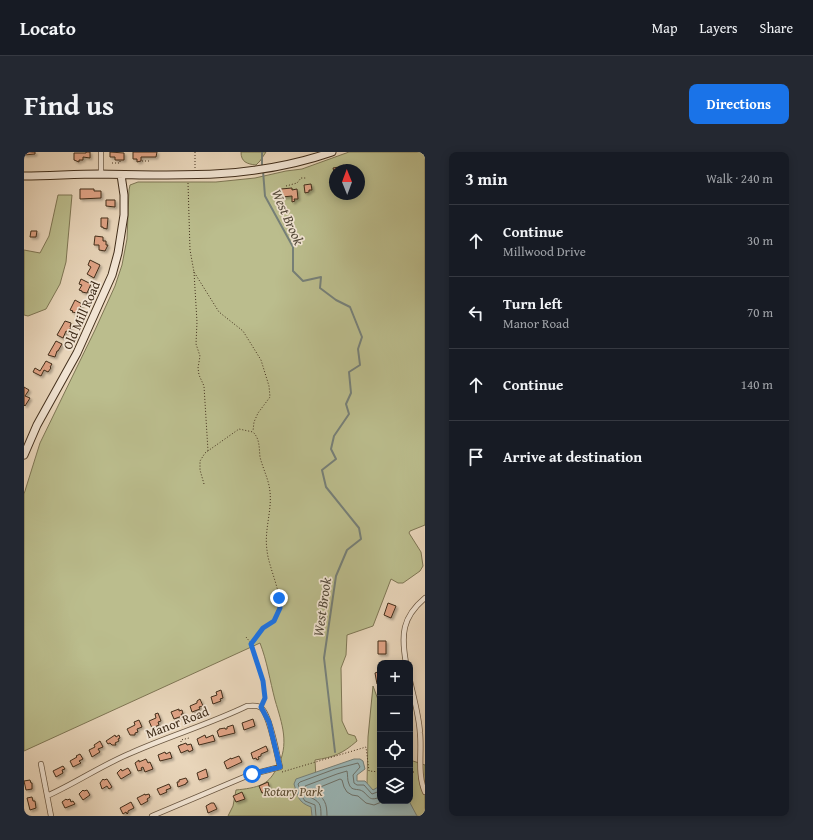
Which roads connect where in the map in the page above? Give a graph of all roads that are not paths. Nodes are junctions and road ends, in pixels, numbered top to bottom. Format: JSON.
{"nodes":[{"id":1,"x":101,"y":152,"type":"edge"},
{"id":2,"x":332,"y":152,"type":"edge"},
{"id":3,"x":101,"y":174,"type":"junction"},
{"id":4,"x":121,"y":175,"type":"junction"},
{"id":5,"x":24,"y":176,"type":"edge"},
{"id":6,"x":24,"y":455,"type":"edge"},
{"id":7,"x":425,"y":598,"type":"edge"},
{"id":8,"x":406,"y":660,"type":"edge"},
{"id":9,"x":413,"y":696,"type":"edge"},
{"id":10,"x":41,"y":764,"type":"dead end"},
{"id":11,"x":425,"y":792,"type":"edge"},
{"id":12,"x":47,"y":796,"type":"junction"},
{"id":13,"x":51,"y":816,"type":"edge"},
{"id":14,"x":152,"y":816,"type":"edge"}],
"edges":[{"from":1,"to":3,"type":"street"},
{"from":2,"to":4,"type":"main road"},
{"from":3,"to":4,"type":"main road"},
{"from":3,"to":5,"type":"main road"},
{"from":4,"to":6,"type":"main road","name":"Old Mill Road"},
{"from":7,"to":8,"type":"street"},
{"from":9,"to":11,"type":"street"},
{"from":10,"to":12,"type":"street"},
{"from":12,"to":13,"type":"street"},
{"from":12,"to":14,"type":"street","name":"Manor Road"}]}
